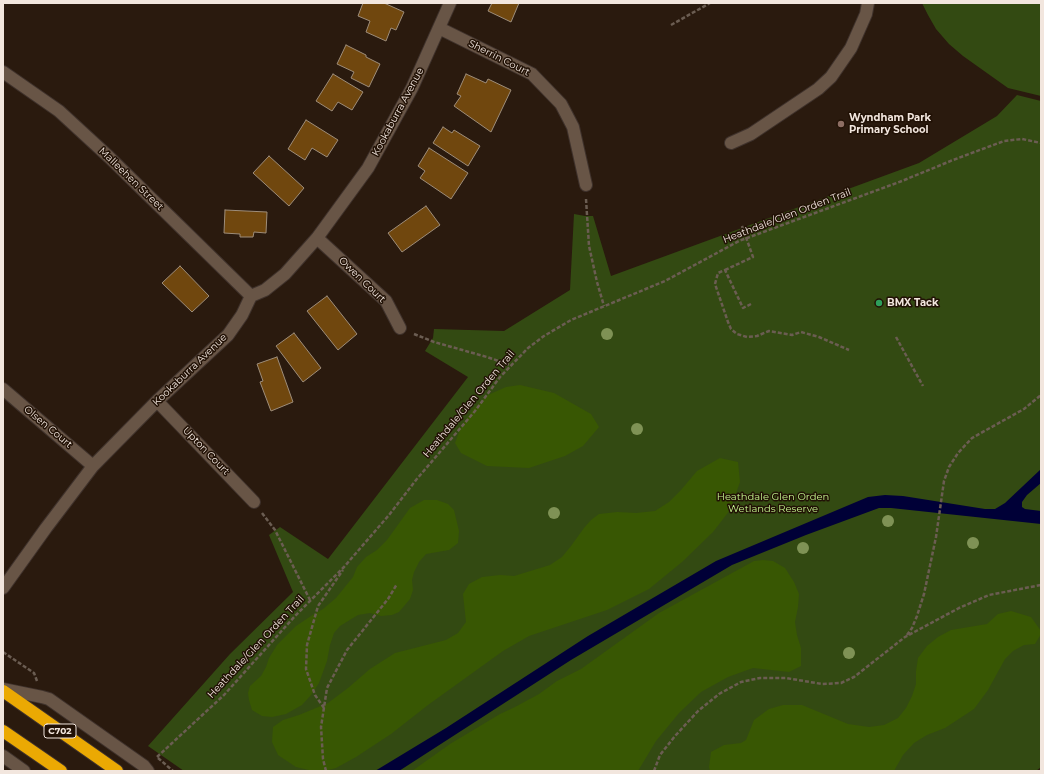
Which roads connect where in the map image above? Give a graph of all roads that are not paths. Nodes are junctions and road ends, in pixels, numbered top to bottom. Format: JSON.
{"nodes":[{"id":1,"x":450,"y":3,"type":"edge"},
{"id":2,"x":868,"y":3,"type":"edge"},
{"id":3,"x":439,"y":28,"type":"junction"},
{"id":4,"x":3,"y":72,"type":"edge"},
{"id":5,"x":731,"y":143,"type":"dead end"},
{"id":6,"x":586,"y":185,"type":"road end"},
{"id":7,"x":317,"y":238,"type":"junction"},
{"id":8,"x":251,"y":296,"type":"junction"},
{"id":9,"x":400,"y":328,"type":"road end"},
{"id":10,"x":3,"y":389,"type":"edge"},
{"id":11,"x":157,"y":401,"type":"junction"},
{"id":12,"x":93,"y":466,"type":"junction"},
{"id":13,"x":254,"y":502,"type":"road end"},
{"id":14,"x":3,"y":588,"type":"edge"},
{"id":15,"x":3,"y":690,"type":"edge"},
{"id":16,"x":3,"y":731,"type":"edge"},
{"id":17,"x":3,"y":756,"type":"edge"},
{"id":18,"x":24,"y":771,"type":"edge"},
{"id":19,"x":61,"y":771,"type":"edge"},
{"id":20,"x":117,"y":771,"type":"edge"},
{"id":21,"x":148,"y":771,"type":"edge"}],
"edges":[{"from":1,"to":3,"type":"street","name":"Kookaburra Avenue"},
{"from":2,"to":5,"type":"street"},
{"from":3,"to":6,"type":"street","name":"Sherrin Court"},
{"from":3,"to":7,"type":"street","name":"Kookaburra Avenue"},
{"from":4,"to":8,"type":"street","name":"Malleehen Street"},
{"from":7,"to":8,"type":"street","name":"Kookaburra Avenue"},
{"from":7,"to":9,"type":"street","name":"Owen Court"},
{"from":8,"to":11,"type":"street","name":"Kookaburra Avenue"},
{"from":10,"to":12,"type":"street","name":"Olsen Court"},
{"from":11,"to":12,"type":"street","name":"Kookaburra Avenue"},
{"from":11,"to":13,"type":"street","name":"Upton Court"},
{"from":12,"to":14,"type":"street","name":"Kookaburra Avenue"},
{"from":15,"to":20,"type":"highway","number":"C702"},
{"from":15,"to":21,"type":"street"},
{"from":16,"to":19,"type":"highway"},
{"from":17,"to":18,"type":"street"}]}
